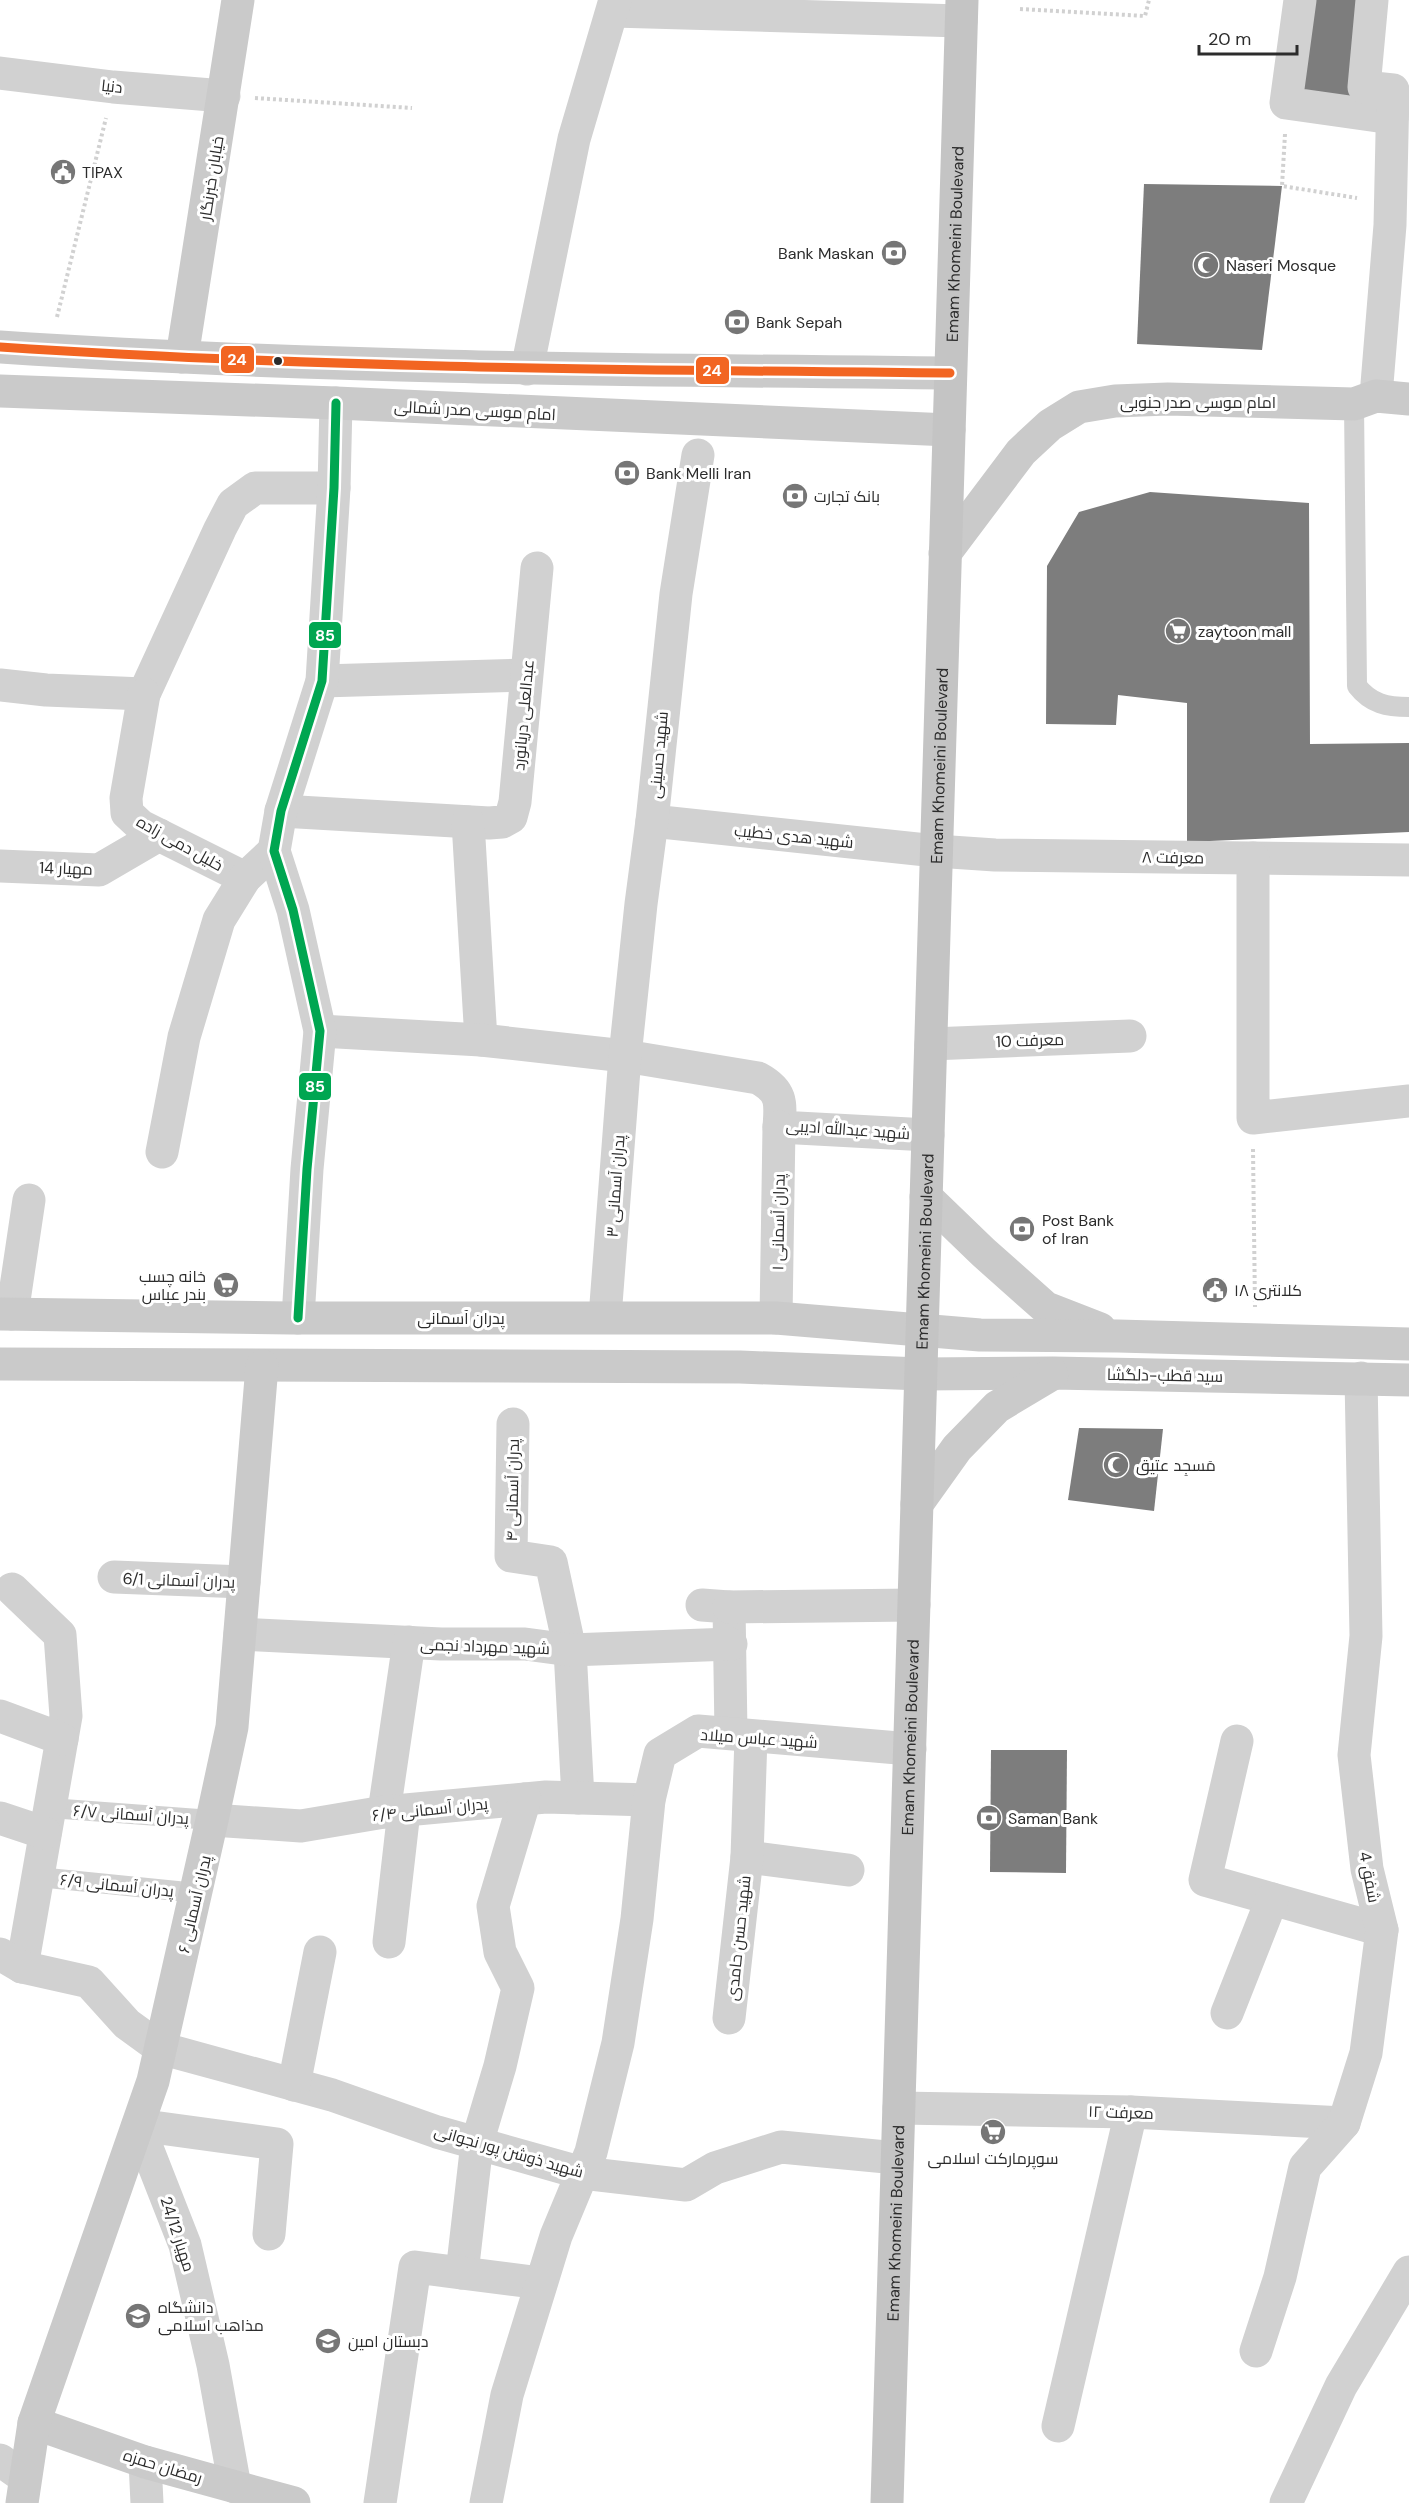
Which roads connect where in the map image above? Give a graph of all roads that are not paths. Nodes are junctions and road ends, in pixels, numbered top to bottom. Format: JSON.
{"nodes":[{"id":1,"x":238,"y":0,"type":"edge"},
{"id":2,"x":1300,"y":0,"type":"edge"},
{"id":3,"x":1372,"y":0,"type":"edge"},
{"id":4,"x":614,"y":6,"type":"edge"},
{"id":5,"x":962,"y":10,"type":"edge"},
{"id":6,"x":0,"y":73,"type":"edge"},
{"id":7,"x":224,"y":96,"type":"junction"},
{"id":8,"x":1392,"y":118,"type":"junction"},
{"id":9,"x":0,"y":346,"type":"edge"},
{"id":10,"x":182,"y":357,"type":"junction"},
{"id":11,"x":527,"y":369,"type":"junction"},
{"id":12,"x":950,"y":373,"type":"junction"},
{"id":13,"x":0,"y":391,"type":"edge"},
{"id":14,"x":1409,"y":399,"type":"edge"},
{"id":15,"x":1365,"y":400,"type":"junction"},
{"id":16,"x":336,"y":403,"type":"junction"},
{"id":17,"x":949,"y":430,"type":"junction"},
{"id":18,"x":698,"y":455,"type":"dead end"},
{"id":19,"x":334,"y":488,"type":"junction"},
{"id":20,"x":945,"y":553,"type":"junction"},
{"id":21,"x":537,"y":568,"type":"dead end"},
{"id":22,"x":526,"y":675,"type":"junction"},
{"id":23,"x":322,"y":681,"type":"junction"},
{"id":24,"x":0,"y":685,"type":"edge"},
{"id":25,"x":144,"y":694,"type":"junction"},
{"id":26,"x":1409,"y":707,"type":"edge"},
{"id":27,"x":281,"y":811,"type":"junction"},
{"id":28,"x":652,"y":821,"type":"junction"},
{"id":29,"x":468,"y":822,"type":"junction"},
{"id":30,"x":159,"y":835,"type":"junction"},
{"id":31,"x":274,"y":851,"type":"junction"},
{"id":32,"x":936,"y":851,"type":"junction"},
{"id":33,"x":1253,"y":858,"type":"junction"},
{"id":34,"x":1409,"y":860,"type":"edge"},
{"id":35,"x":0,"y":866,"type":"edge"},
{"id":36,"x":245,"y":878,"type":"junction"},
{"id":37,"x":320,"y":1031,"type":"junction"},
{"id":38,"x":1130,"y":1036,"type":"dead end"},
{"id":39,"x":481,"y":1040,"type":"junction"},
{"id":40,"x":931,"y":1044,"type":"junction"},
{"id":41,"x":625,"y":1056,"type":"junction"},
{"id":42,"x":1409,"y":1101,"type":"edge"},
{"id":43,"x":779,"y":1127,"type":"junction"},
{"id":44,"x":928,"y":1135,"type":"junction"},
{"id":45,"x":162,"y":1152,"type":"dead end"},
{"id":46,"x":926,"y":1197,"type":"junction"},
{"id":47,"x":30,"y":1200,"type":"dead end"},
{"id":48,"x":6,"y":1314,"type":"edge"},
{"id":49,"x":605,"y":1317,"type":"junction"},
{"id":50,"x":298,"y":1318,"type":"junction"},
{"id":51,"x":776,"y":1318,"type":"junction"},
{"id":52,"x":922,"y":1330,"type":"junction"},
{"id":53,"x":1118,"y":1336,"type":"junction"},
{"id":54,"x":1409,"y":1344,"type":"edge"},
{"id":55,"x":0,"y":1364,"type":"edge"},
{"id":56,"x":262,"y":1366,"type":"junction"},
{"id":57,"x":1053,"y":1373,"type":"junction"},
{"id":58,"x":921,"y":1374,"type":"junction"},
{"id":59,"x":1361,"y":1378,"type":"junction"},
{"id":60,"x":1409,"y":1380,"type":"edge"},
{"id":61,"x":513,"y":1424,"type":"dead end"},
{"id":62,"x":917,"y":1504,"type":"junction"},
{"id":63,"x":114,"y":1577,"type":"dead end"},
{"id":64,"x":244,"y":1582,"type":"junction"},
{"id":65,"x":12,"y":1589,"type":"dead end"},
{"id":66,"x":914,"y":1605,"type":"junction"},
{"id":67,"x":240,"y":1634,"type":"junction"},
{"id":68,"x":410,"y":1642,"type":"junction"},
{"id":69,"x":731,"y":1644,"type":"junction"},
{"id":70,"x":570,"y":1650,"type":"junction"},
{"id":71,"x":0,"y":1716,"type":"edge"},
{"id":72,"x":741,"y":1735,"type":"junction"},
{"id":73,"x":62,"y":1738,"type":"junction"},
{"id":74,"x":1237,"y":1741,"type":"dead end"},
{"id":75,"x":910,"y":1749,"type":"junction"},
{"id":76,"x":578,"y":1798,"type":"junction"},
{"id":77,"x":525,"y":1799,"type":"junction"},
{"id":78,"x":649,"y":1800,"type":"junction"},
{"id":79,"x":394,"y":1811,"type":"junction"},
{"id":80,"x":0,"y":1818,"type":"edge"},
{"id":81,"x":48,"y":1820,"type":"junction"},
{"id":82,"x":212,"y":1820,"type":"junction"},
{"id":83,"x":747,"y":1857,"type":"junction"},
{"id":84,"x":848,"y":1870,"type":"dead end"},
{"id":85,"x":38,"y":1877,"type":"junction"},
{"id":86,"x":197,"y":1893,"type":"junction"},
{"id":87,"x":1272,"y":1899,"type":"junction"},
{"id":88,"x":1382,"y":1930,"type":"junction"},
{"id":89,"x":389,"y":1942,"type":"dead end"},
{"id":90,"x":320,"y":1952,"type":"dead end"},
{"id":91,"x":11,"y":1961,"type":"edge"},
{"id":92,"x":1227,"y":2013,"type":"dead end"},
{"id":93,"x":729,"y":2018,"type":"dead end"},
{"id":94,"x":160,"y":2048,"type":"junction"},
{"id":95,"x":294,"y":2085,"type":"junction"},
{"id":96,"x":899,"y":2108,"type":"junction"},
{"id":97,"x":1131,"y":2112,"type":"junction"},
{"id":98,"x":1344,"y":2123,"type":"junction"},
{"id":99,"x":138,"y":2125,"type":"junction"},
{"id":100,"x":477,"y":2143,"type":"junction"},
{"id":101,"x":897,"y":2158,"type":"junction"},
{"id":102,"x":582,"y":2173,"type":"junction"},
{"id":103,"x":269,"y":2234,"type":"dead end"},
{"id":104,"x":1409,"y":2272,"type":"edge"},
{"id":105,"x":462,"y":2273,"type":"junction"},
{"id":106,"x":541,"y":2283,"type":"junction"},
{"id":107,"x":1256,"y":2351,"type":"dead end"},
{"id":108,"x":34,"y":2423,"type":"junction"},
{"id":109,"x":1058,"y":2426,"type":"dead end"},
{"id":110,"x":145,"y":2462,"type":"junction"},
{"id":111,"x":15,"y":2480,"type":"edge"},
{"id":112,"x":235,"y":2487,"type":"junction"},
{"id":113,"x":147,"y":2503,"type":"edge"},
{"id":114,"x":294,"y":2503,"type":"edge"},
{"id":115,"x":380,"y":2503,"type":"edge"},
{"id":116,"x":486,"y":2503,"type":"edge"},
{"id":117,"x":887,"y":2503,"type":"edge"},
{"id":118,"x":1290,"y":2503,"type":"edge"}],
"edges":[{"from":1,"to":7,"type":"main road","name":"خیابان خبرنگار"},
{"from":2,"to":8,"type":"street"},
{"from":3,"to":8,"type":"street"},
{"from":4,"to":5,"type":"street"},
{"from":4,"to":11,"type":"street"},
{"from":5,"to":12,"type":"main road","name":"Emam Khomeini Boulevard"},
{"from":6,"to":7,"type":"street","name":"دنیا"},
{"from":7,"to":10,"type":"main road","name":"خیابان خبرنگار"},
{"from":8,"to":15,"type":"street"},
{"from":9,"to":10,"type":"main road"},
{"from":10,"to":11,"type":"main road"},
{"from":11,"to":12,"type":"main road"},
{"from":12,"to":17,"type":"main road","name":"Emam Khomeini Boulevard"},
{"from":13,"to":16,"type":"main road","name":"امام موسی صدر شمالی"},
{"from":14,"to":15,"type":"main road","name":"امام موسی صدر جنوبی"},
{"from":15,"to":20,"type":"main road","name":"امام موسی صدر جنوبی"},
{"from":15,"to":26,"type":"lane"},
{"from":16,"to":17,"type":"main road","name":"امام موسی صدر شمالی"},
{"from":16,"to":19,"type":"street"},
{"from":17,"to":20,"type":"main road","name":"Emam Khomeini Boulevard"},
{"from":18,"to":28,"type":"street","name":"شهید حسینی"},
{"from":19,"to":23,"type":"street"},
{"from":19,"to":25,"type":"street"},
{"from":20,"to":32,"type":"main road","name":"Emam Khomeini Boulevard"},
{"from":21,"to":22,"type":"street","name":"عبدالعلی دریانورد"},
{"from":22,"to":23,"type":"street"},
{"from":22,"to":29,"type":"street","name":"عبدالعلی دریانورد"},
{"from":23,"to":27,"type":"street"},
{"from":24,"to":25,"type":"street"},
{"from":25,"to":30,"type":"street","name":"خلیل دمی زاده"},
{"from":27,"to":29,"type":"street","name":"عبدالعلی دریانورد"},
{"from":27,"to":31,"type":"street"},
{"from":28,"to":32,"type":"street","name":"شهید هدی خطیب"},
{"from":28,"to":41,"type":"street","name":"شهید حسینی"},
{"from":29,"to":39,"type":"street"},
{"from":30,"to":35,"type":"street","name":"مهیار 14"},
{"from":30,"to":36,"type":"street","name":"خلیل دمی زاده"},
{"from":31,"to":36,"type":"street"},
{"from":31,"to":37,"type":"street"},
{"from":32,"to":33,"type":"street","name":"معرفت ۸"},
{"from":32,"to":40,"type":"main road","name":"Emam Khomeini Boulevard"},
{"from":33,"to":34,"type":"street","name":"معرفت ۸"},
{"from":33,"to":42,"type":"street"},
{"from":36,"to":45,"type":"street"},
{"from":37,"to":39,"type":"street"},
{"from":37,"to":50,"type":"street"},
{"from":38,"to":40,"type":"street","name":"معرفت 10"},
{"from":39,"to":41,"type":"street"},
{"from":40,"to":44,"type":"main road","name":"Emam Khomeini Boulevard"},
{"from":41,"to":43,"type":"street","name":"شهید عبدالله ادیبی"},
{"from":41,"to":49,"type":"street","name":"پدران آسمانی ۳"},
{"from":43,"to":44,"type":"street","name":"شهید عبدالله ادیبی"},
{"from":43,"to":51,"type":"street","name":"پدران آسمانی ۱"},
{"from":44,"to":46,"type":"main road","name":"Emam Khomeini Boulevard"},
{"from":46,"to":52,"type":"main road","name":"Emam Khomeini Boulevard"},
{"from":46,"to":53,"type":"main road"},
{"from":47,"to":48,"type":"street"},
{"from":48,"to":50,"type":"main road","name":"پدران آسمانی"},
{"from":49,"to":50,"type":"main road","name":"پدران آسمانی"},
{"from":49,"to":51,"type":"main road","name":"پدران آسمانی"},
{"from":51,"to":52,"type":"main road","name":"پدران آسمانی"},
{"from":52,"to":53,"type":"main road"},
{"from":52,"to":58,"type":"main road","name":"Emam Khomeini Boulevard"},
{"from":53,"to":54,"type":"main road"},
{"from":55,"to":56,"type":"main road"},
{"from":56,"to":58,"type":"main road"},
{"from":56,"to":64,"type":"main road","name":"پدران آسمانی ۶"},
{"from":57,"to":58,"type":"main road","name":"سید قطب-دلگشا"},
{"from":57,"to":59,"type":"main road","name":"سید قطب-دلگشا"},
{"from":57,"to":62,"type":"main road"},
{"from":58,"to":62,"type":"main road","name":"Emam Khomeini Boulevard"},
{"from":59,"to":60,"type":"main road","name":"سید قطب-دلگشا"},
{"from":59,"to":88,"type":"street","name":"شفق 4"},
{"from":61,"to":70,"type":"street","name":"پدران آسمانی ۴"},
{"from":62,"to":66,"type":"main road","name":"Emam Khomeini Boulevard"},
{"from":63,"to":64,"type":"street","name":"پدران آسمانی 6/1"},
{"from":64,"to":67,"type":"main road","name":"پدران آسمانی ۶"},
{"from":65,"to":73,"type":"street"},
{"from":66,"to":69,"type":"street","name":"شهید حسن حامدی"},
{"from":66,"to":75,"type":"main road","name":"Emam Khomeini Boulevard"},
{"from":67,"to":68,"type":"street","name":"شهید مهرداد نجمی"},
{"from":67,"to":82,"type":"main road","name":"پدران آسمانی ۶"},
{"from":68,"to":70,"type":"street","name":"شهید مهرداد نجمی"},
{"from":68,"to":79,"type":"street"},
{"from":69,"to":70,"type":"street","name":"شهید مهرداد نجمی"},
{"from":69,"to":72,"type":"street","name":"شهید حسن حامدی"},
{"from":70,"to":76,"type":"street"},
{"from":71,"to":73,"type":"street"},
{"from":72,"to":75,"type":"street","name":"شهید عباس میلاد"},
{"from":72,"to":78,"type":"street","name":"شهید عباس میلاد"},
{"from":72,"to":83,"type":"street","name":"شهید حسن حامدی"},
{"from":73,"to":81,"type":"street"},
{"from":74,"to":87,"type":"street"},
{"from":75,"to":96,"type":"main road","name":"Emam Khomeini Boulevard"},
{"from":76,"to":77,"type":"street","name":"پدران آسمانی ۶/۴"},
{"from":76,"to":78,"type":"street","name":"پدران آسمانی ۶/۴"},
{"from":77,"to":79,"type":"street","name":"پدران آسمانی ۶/۴"},
{"from":77,"to":100,"type":"street"},
{"from":78,"to":102,"type":"street","name":"شهید عباس میلاد"},
{"from":79,"to":82,"type":"street","name":"پدران آسمانی ۶/۴"},
{"from":79,"to":89,"type":"street"},
{"from":80,"to":81,"type":"street"},
{"from":81,"to":82,"type":"lane","name":"پدران آسمانی ۶/۷"},
{"from":81,"to":85,"type":"street"},
{"from":82,"to":86,"type":"main road","name":"پدران آسمانی ۶"},
{"from":83,"to":84,"type":"street","name":"شهید حسن حامدی"},
{"from":83,"to":93,"type":"street","name":"شهید حسن حامدی"},
{"from":85,"to":86,"type":"lane","name":"پدران آسمانی ۶/۹"},
{"from":85,"to":91,"type":"street"},
{"from":86,"to":94,"type":"main road","name":"پدران آسمانی ۶"},
{"from":87,"to":88,"type":"street"},
{"from":87,"to":92,"type":"street"},
{"from":88,"to":98,"type":"street","name":"شفق 4"},
{"from":90,"to":95,"type":"street"},
{"from":91,"to":94,"type":"street"},
{"from":94,"to":95,"type":"street","name":"شهید ذوشن پور نجوانی"},
{"from":94,"to":99,"type":"main road","name":"پدران آسمانی ۶"},
{"from":95,"to":100,"type":"street","name":"شهید ذوشن پور نجوانی"},
{"from":96,"to":97,"type":"street","name":"معرفت ۱۲"},
{"from":96,"to":101,"type":"main road","name":"Emam Khomeini Boulevard"},
{"from":97,"to":98,"type":"street","name":"معرفت ۱۲"},
{"from":97,"to":109,"type":"street"},
{"from":98,"to":107,"type":"street","name":"شفق 4"},
{"from":99,"to":103,"type":"street"},
{"from":99,"to":108,"type":"main road","name":"پدران آسمانی ۶"},
{"from":99,"to":112,"type":"street","name":"مهیار 24/12"},
{"from":100,"to":102,"type":"street","name":"شهید ذوشن پور نجوانی"},
{"from":100,"to":105,"type":"street"},
{"from":101,"to":102,"type":"street","name":"شهید ذوشن پور نجوانی"},
{"from":101,"to":117,"type":"main road","name":"Emam Khomeini Boulevard"},
{"from":102,"to":106,"type":"street","name":"شهید عباس میلاد"},
{"from":104,"to":118,"type":"street"},
{"from":105,"to":106,"type":"street"},
{"from":105,"to":115,"type":"street"},
{"from":106,"to":116,"type":"street","name":"شهید عباس میلاد"},
{"from":108,"to":110,"type":"main road","name":"رمضان حمزه"},
{"from":108,"to":111,"type":"main road","name":"پدران آسمانی ۶"},
{"from":110,"to":112,"type":"main road","name":"رمضان حمزه"},
{"from":110,"to":113,"type":"street"},
{"from":112,"to":114,"type":"main road","name":"رمضان حمزه"}]}
